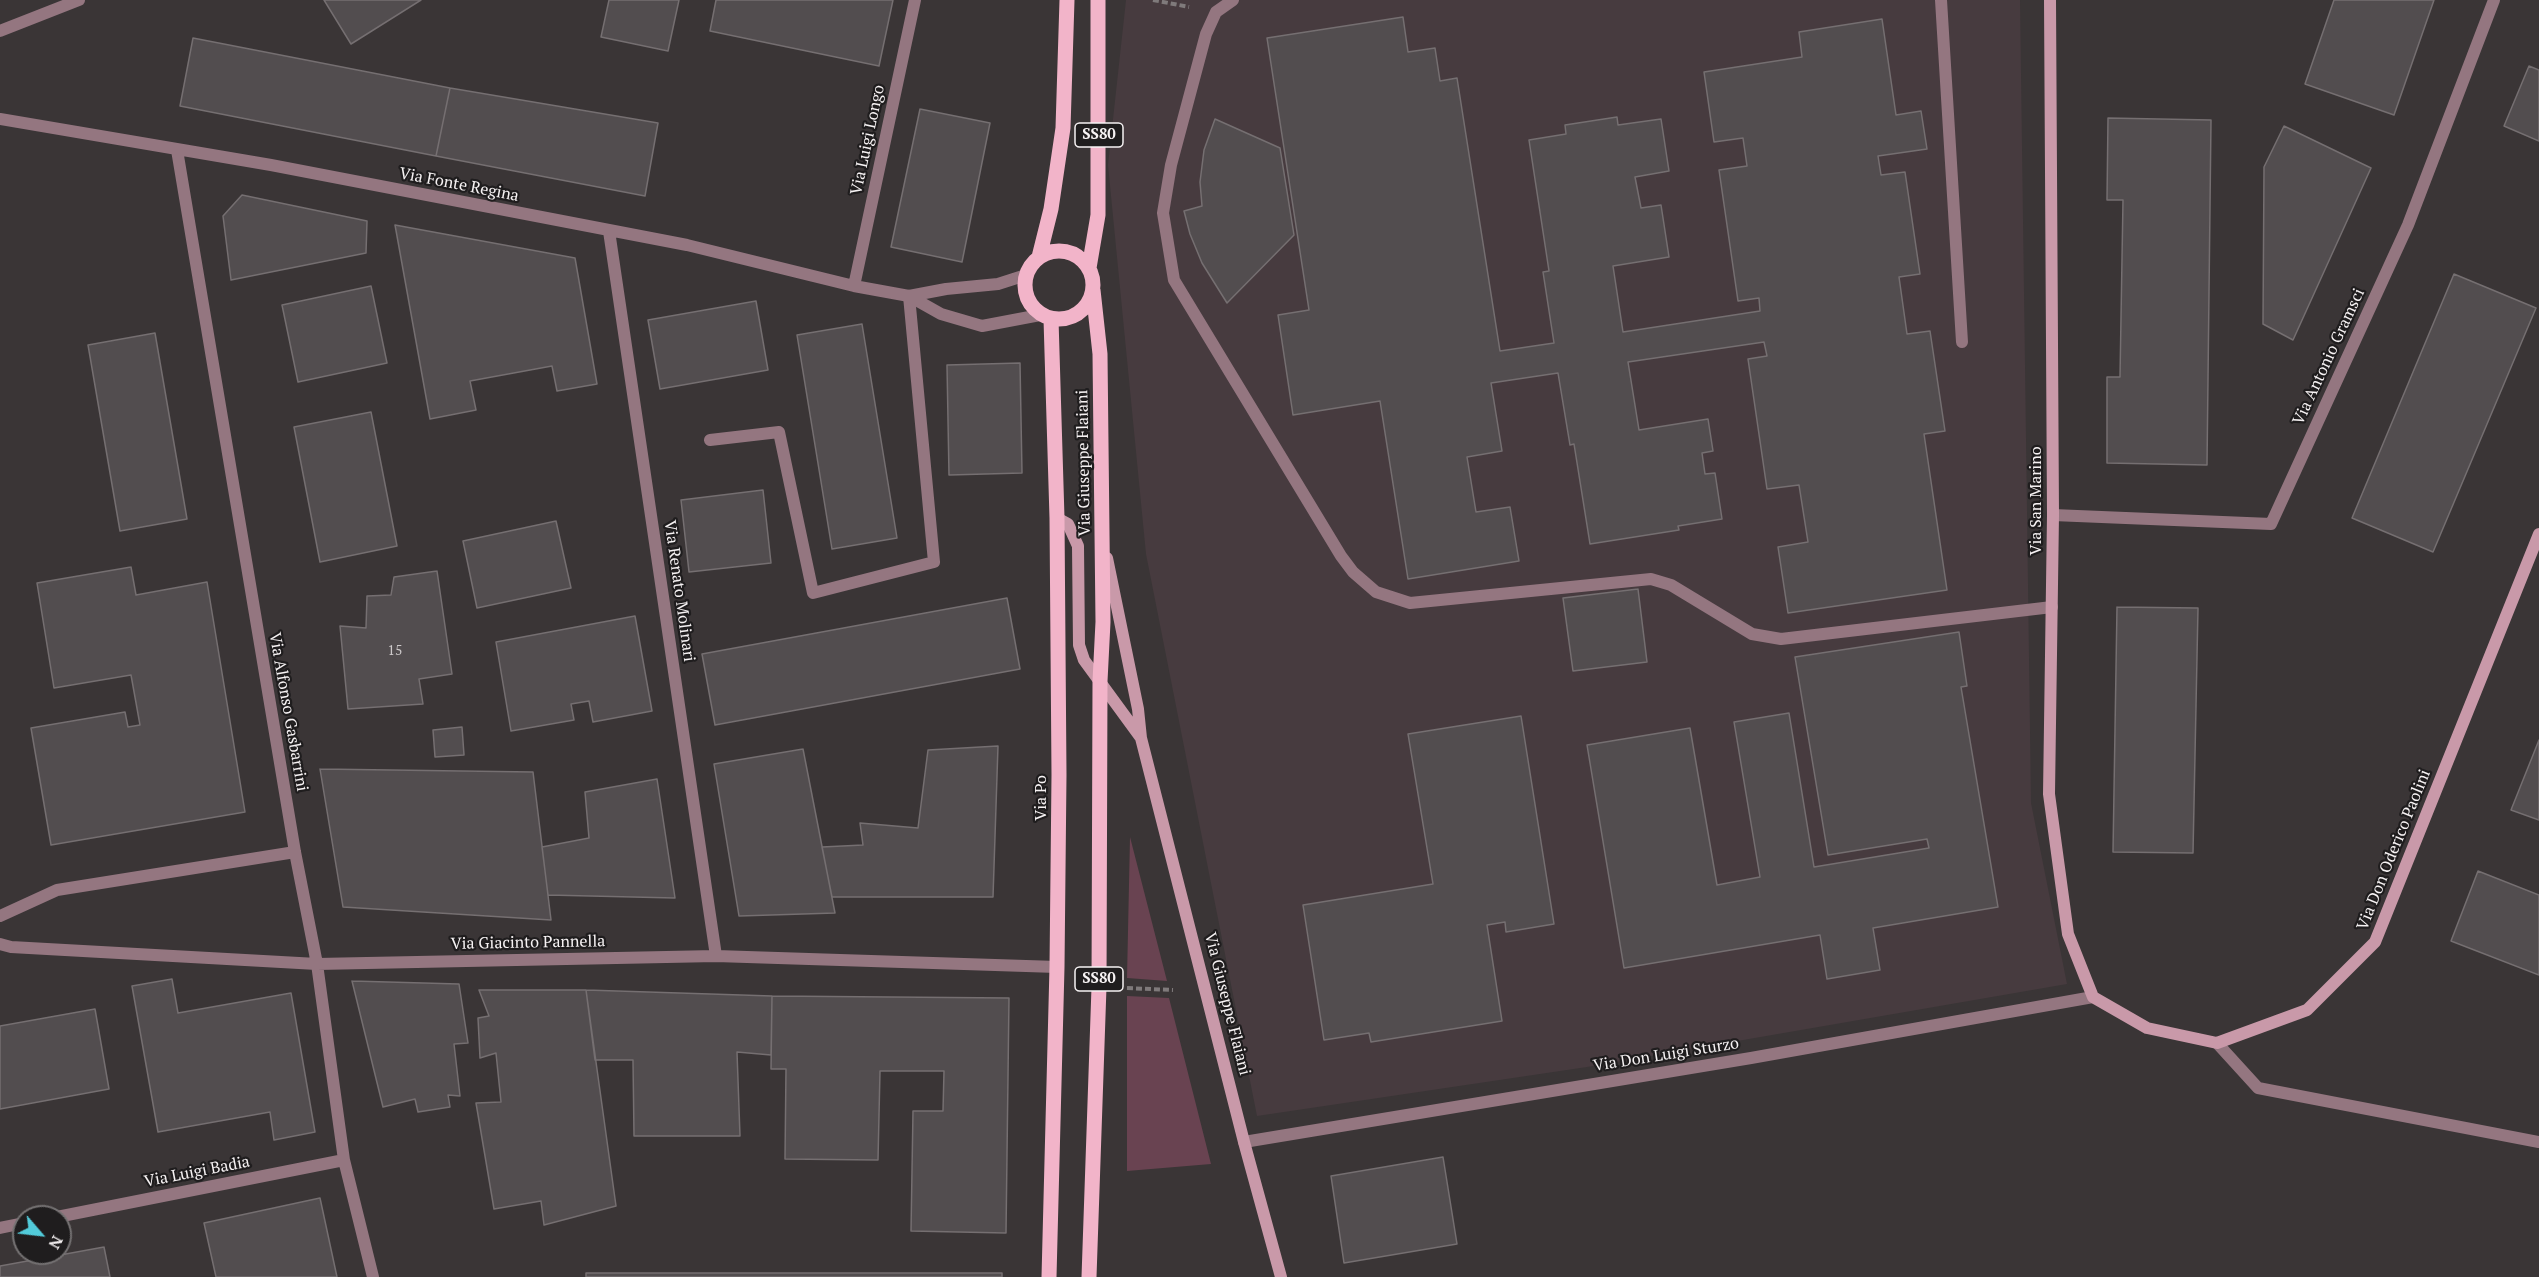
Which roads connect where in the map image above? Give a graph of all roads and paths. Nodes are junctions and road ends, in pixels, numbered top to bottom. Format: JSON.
{"nodes":[{"id":1,"x":79,"y":0,"type":"edge"},
{"id":2,"x":915,"y":0,"type":"edge"},
{"id":3,"x":1067,"y":0,"type":"edge"},
{"id":4,"x":1098,"y":0,"type":"edge"},
{"id":5,"x":1153,"y":0,"type":"edge"},
{"id":6,"x":1233,"y":0,"type":"edge"},
{"id":7,"x":1941,"y":0,"type":"edge"},
{"id":8,"x":2050,"y":0,"type":"edge"},
{"id":9,"x":2494,"y":0,"type":"edge"},
{"id":10,"x":1216,"y":12,"type":"junction"},
{"id":11,"x":0,"y":32,"type":"edge"},
{"id":12,"x":0,"y":119,"type":"edge"},
{"id":13,"x":177,"y":150,"type":"junction"},
{"id":14,"x":609,"y":231,"type":"junction"},
{"id":15,"x":1039,"y":257,"type":"junction"},
{"id":16,"x":1089,"y":268,"type":"junction"},
{"id":17,"x":1026,"y":275,"type":"junction"},
{"id":18,"x":854,"y":286,"type":"junction"},
{"id":19,"x":1093,"y":291,"type":"junction"},
{"id":20,"x":909,"y":296,"type":"junction"},
{"id":21,"x":1046,"y":317,"type":"junction"},
{"id":22,"x":1962,"y":342,"type":"dead end"},
{"id":23,"x":710,"y":440,"type":"dead end"},
{"id":24,"x":2053,"y":515,"type":"junction"},
{"id":25,"x":1057,"y":518,"type":"junction"},
{"id":26,"x":2539,"y":534,"type":"edge"},
{"id":27,"x":1102,"y":540,"type":"junction"},
{"id":28,"x":2052,"y":606,"type":"junction"},
{"id":29,"x":1100,"y":681,"type":"junction"},
{"id":30,"x":1141,"y":738,"type":"junction"},
{"id":31,"x":295,"y":852,"type":"junction"},
{"id":32,"x":0,"y":916,"type":"edge"},
{"id":33,"x":0,"y":944,"type":"edge"},
{"id":34,"x":716,"y":956,"type":"junction"},
{"id":35,"x":317,"y":964,"type":"junction"},
{"id":36,"x":1057,"y":967,"type":"junction"},
{"id":37,"x":1126,"y":988,"type":"dead end"},
{"id":38,"x":1173,"y":990,"type":"dead end"},
{"id":39,"x":2093,"y":997,"type":"junction"},
{"id":40,"x":2217,"y":1043,"type":"junction"},
{"id":41,"x":1244,"y":1142,"type":"junction"},
{"id":42,"x":2539,"y":1142,"type":"edge"},
{"id":43,"x":344,"y":1160,"type":"junction"},
{"id":44,"x":72,"y":1214,"type":"edge"},
{"id":45,"x":373,"y":1277,"type":"edge"},
{"id":46,"x":1049,"y":1277,"type":"edge"},
{"id":47,"x":1089,"y":1277,"type":"edge"},
{"id":48,"x":1281,"y":1277,"type":"edge"}],
"edges":[{"from":1,"to":11,"type":"street"},
{"from":2,"to":18,"type":"street","name":"Via Luigi Longo"},
{"from":3,"to":15,"type":"main road","number":"SS80"},
{"from":4,"to":16,"type":"main road","number":"SS80"},
{"from":5,"to":10,"type":"path"},
{"from":6,"to":10,"type":"street"},
{"from":7,"to":22,"type":"street"},
{"from":8,"to":24,"type":"street","name":"Via San Marino"},
{"from":9,"to":24,"type":"street","name":"Via Antonio Gramsci"},
{"from":10,"to":28,"type":"street"},
{"from":12,"to":13,"type":"street","name":"Via Fonte Regina"},
{"from":13,"to":14,"type":"street","name":"Via Fonte Regina"},
{"from":13,"to":31,"type":"street","name":"Via Alfonso Gasbarrini"},
{"from":14,"to":18,"type":"street","name":"Via Fonte Regina"},
{"from":14,"to":34,"type":"street","name":"Via Renato Molinari"},
{"from":15,"to":16,"type":"main road"},
{"from":15,"to":17,"type":"main road","number":"SS80"},
{"from":16,"to":19,"type":"main road","number":"SS80"},
{"from":17,"to":20,"type":"street","name":"Via Fonte Regina"},
{"from":17,"to":21,"type":"main road","number":"SS80"},
{"from":18,"to":20,"type":"street","name":"Via Fonte Regina"},
{"from":19,"to":21,"type":"main road"},
{"from":19,"to":27,"type":"main road","name":"Via Giuseppe Flaiani","number":"SS80"},
{"from":20,"to":21,"type":"street","name":"Via Fonte Regina"},
{"from":20,"to":23,"type":"street"},
{"from":21,"to":25,"type":"main road","name":"Via Po","number":"SS80"},
{"from":24,"to":28,"type":"street","name":"Via San Marino"},
{"from":25,"to":29,"type":"street","name":"Via Giuseppe Flaiani"},
{"from":25,"to":36,"type":"main road","name":"Via Po","number":"SS80"},
{"from":26,"to":40,"type":"street","name":"Via Don Oderico Paolini"},
{"from":27,"to":29,"type":"main road","number":"SS80"},
{"from":27,"to":30,"type":"street","name":"Via Giuseppe Flaiani"},
{"from":28,"to":39,"type":"street","name":"Via San Marino"},
{"from":29,"to":30,"type":"street","name":"Via Giuseppe Flaiani"},
{"from":29,"to":47,"type":"main road","number":"SS80"},
{"from":30,"to":41,"type":"street","name":"Via Giuseppe Flaiani"},
{"from":31,"to":32,"type":"street"},
{"from":31,"to":35,"type":"street","name":"Via Alfonso Gasbarrini"},
{"from":33,"to":35,"type":"street","name":"Via Giacinto Pannella"},
{"from":34,"to":35,"type":"street","name":"Via Giacinto Pannella"},
{"from":34,"to":36,"type":"street","name":"Via Giacinto Pannella"},
{"from":35,"to":43,"type":"street","name":"Via Alfonso Gasbarrini"},
{"from":36,"to":46,"type":"main road","name":"Via Po","number":"SS80"},
{"from":37,"to":38,"type":"path"},
{"from":39,"to":40,"type":"street"},
{"from":39,"to":41,"type":"street","name":"Via Don Luigi Sturzo"},
{"from":40,"to":42,"type":"street"},
{"from":41,"to":48,"type":"street","name":"Via Giuseppe Flaiani"},
{"from":43,"to":44,"type":"street","name":"Via Luigi Badia"},
{"from":43,"to":45,"type":"street","name":"Via Alfonso Gasbarrini"}]}
